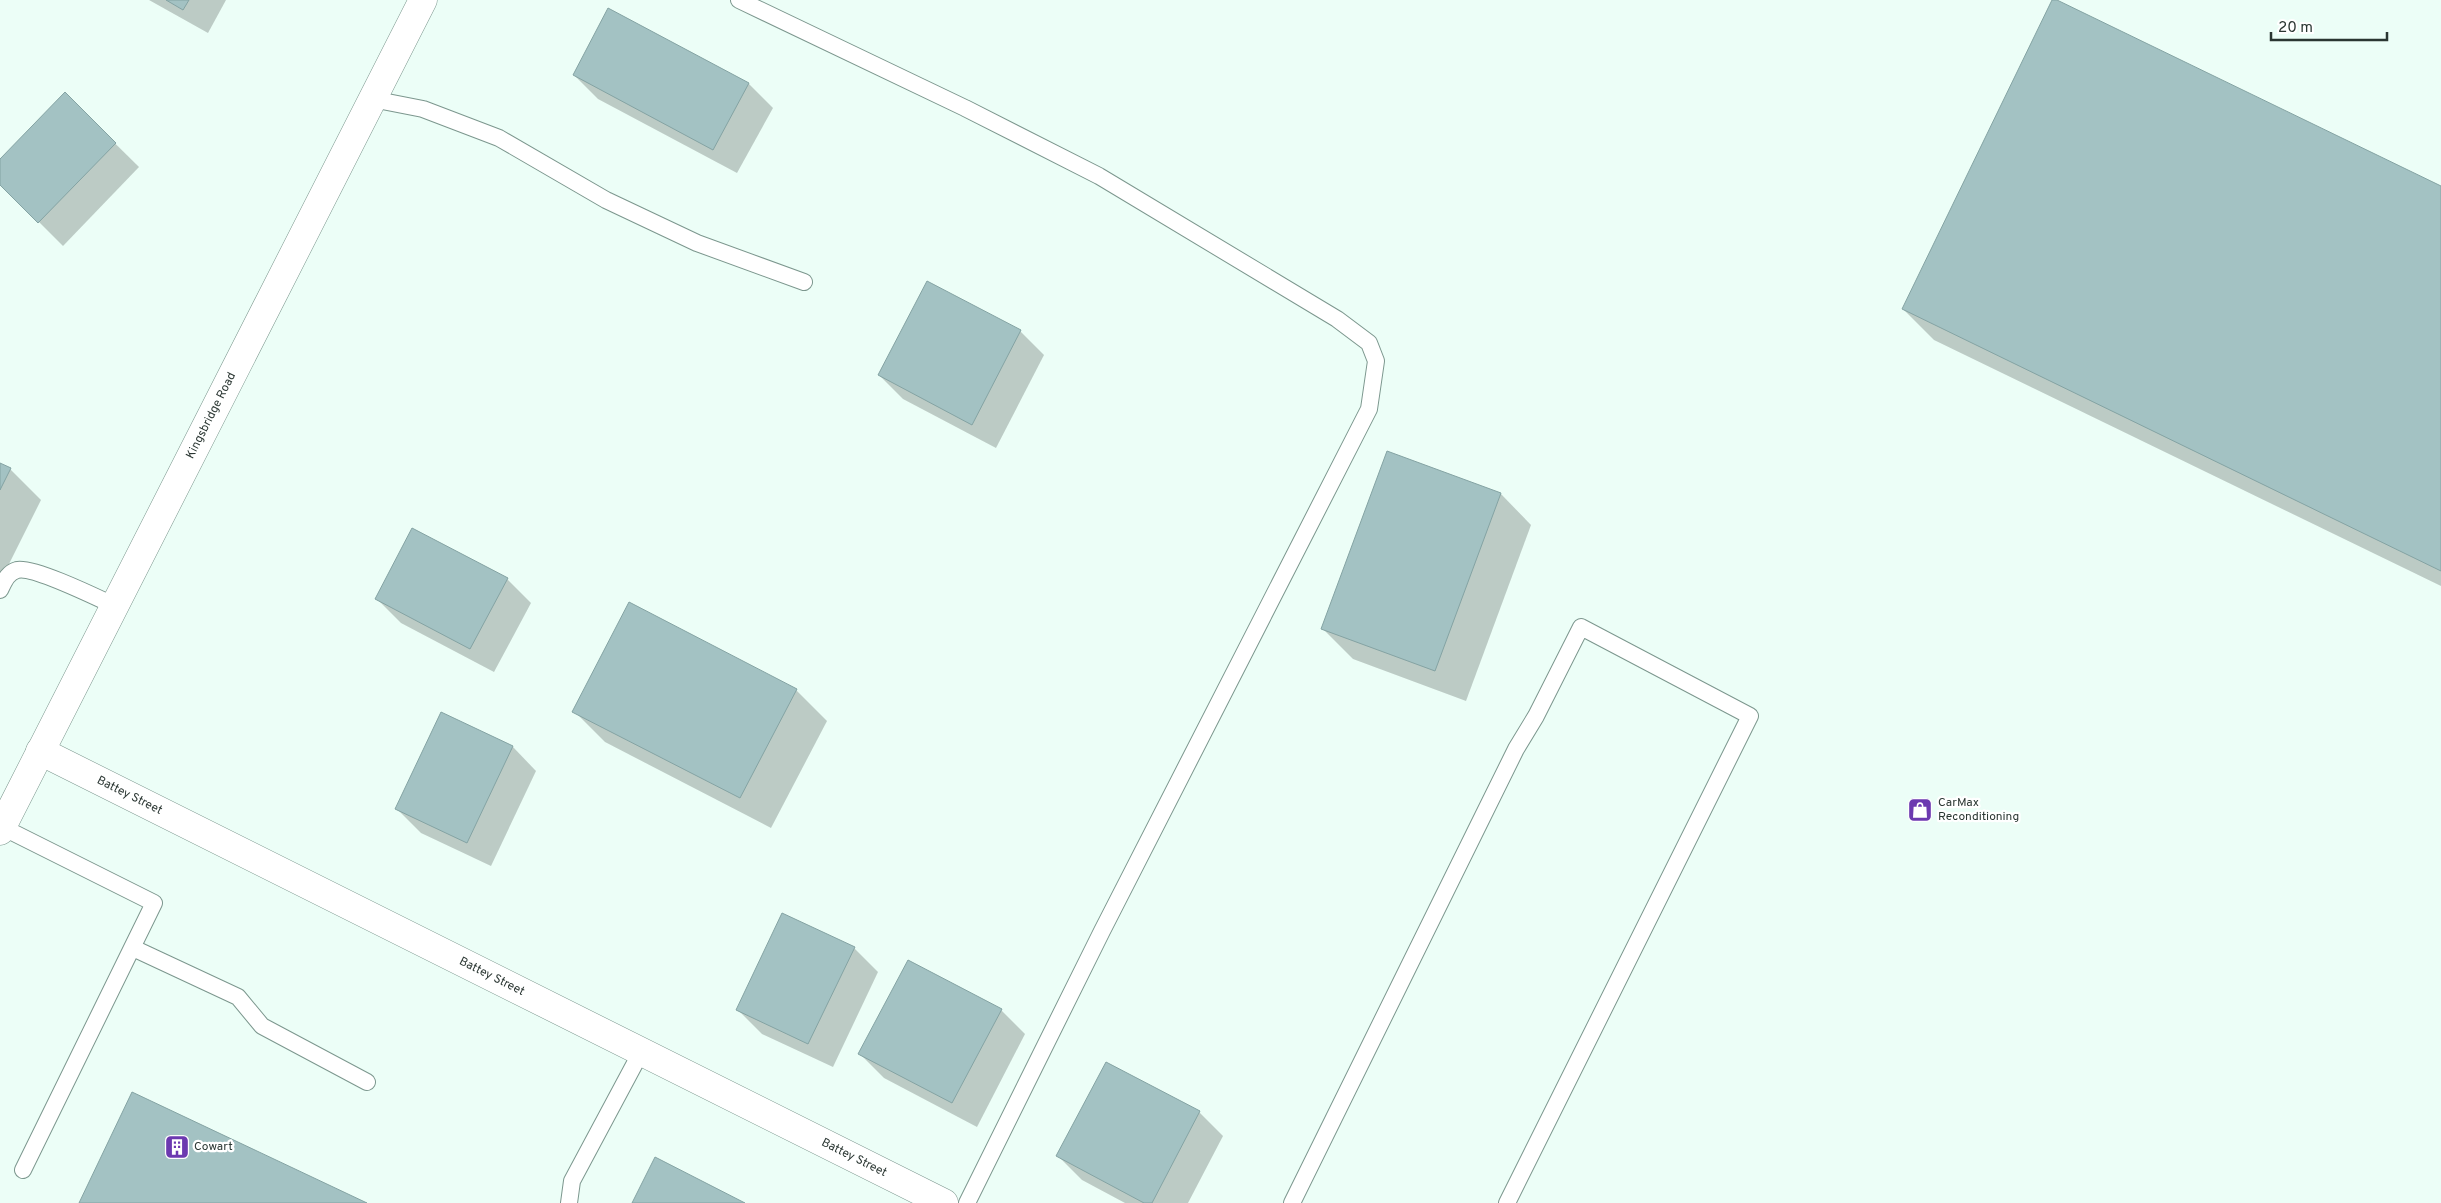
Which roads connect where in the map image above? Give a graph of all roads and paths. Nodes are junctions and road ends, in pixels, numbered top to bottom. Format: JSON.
{"nodes":[{"id":1,"x":423,"y":0,"type":"edge"},
{"id":2,"x":739,"y":0,"type":"edge"},
{"id":3,"x":372,"y":99,"type":"junction"},
{"id":4,"x":804,"y":282,"type":"dead end"},
{"id":5,"x":0,"y":590,"type":"edge"},
{"id":6,"x":114,"y":605,"type":"junction"},
{"id":7,"x":40,"y":751,"type":"junction"},
{"id":8,"x":1,"y":829,"type":"edge"},
{"id":9,"x":133,"y":948,"type":"junction"},
{"id":10,"x":641,"y":1052,"type":"junction"},
{"id":11,"x":367,"y":1082,"type":"dead end"},
{"id":12,"x":23,"y":1170,"type":"dead end"},
{"id":13,"x":569,"y":1203,"type":"edge"},
{"id":14,"x":944,"y":1203,"type":"edge"},
{"id":15,"x":967,"y":1203,"type":"edge"},
{"id":16,"x":1292,"y":1203,"type":"edge"},
{"id":17,"x":1507,"y":1203,"type":"edge"}],
"edges":[{"from":1,"to":3,"type":"street","name":"Kingsbridge Road"},
{"from":2,"to":15,"type":"lane"},
{"from":3,"to":4,"type":"lane"},
{"from":3,"to":6,"type":"street","name":"Kingsbridge Road"},
{"from":5,"to":6,"type":"lane"},
{"from":6,"to":7,"type":"street","name":"Kingsbridge Road"},
{"from":7,"to":8,"type":"street","name":"Kingsbridge Road"},
{"from":7,"to":10,"type":"street","name":"Battey Street"},
{"from":8,"to":9,"type":"lane"},
{"from":9,"to":11,"type":"lane"},
{"from":9,"to":12,"type":"lane"},
{"from":10,"to":13,"type":"lane"},
{"from":10,"to":14,"type":"street","name":"Battey Street"},
{"from":16,"to":17,"type":"lane"}]}
